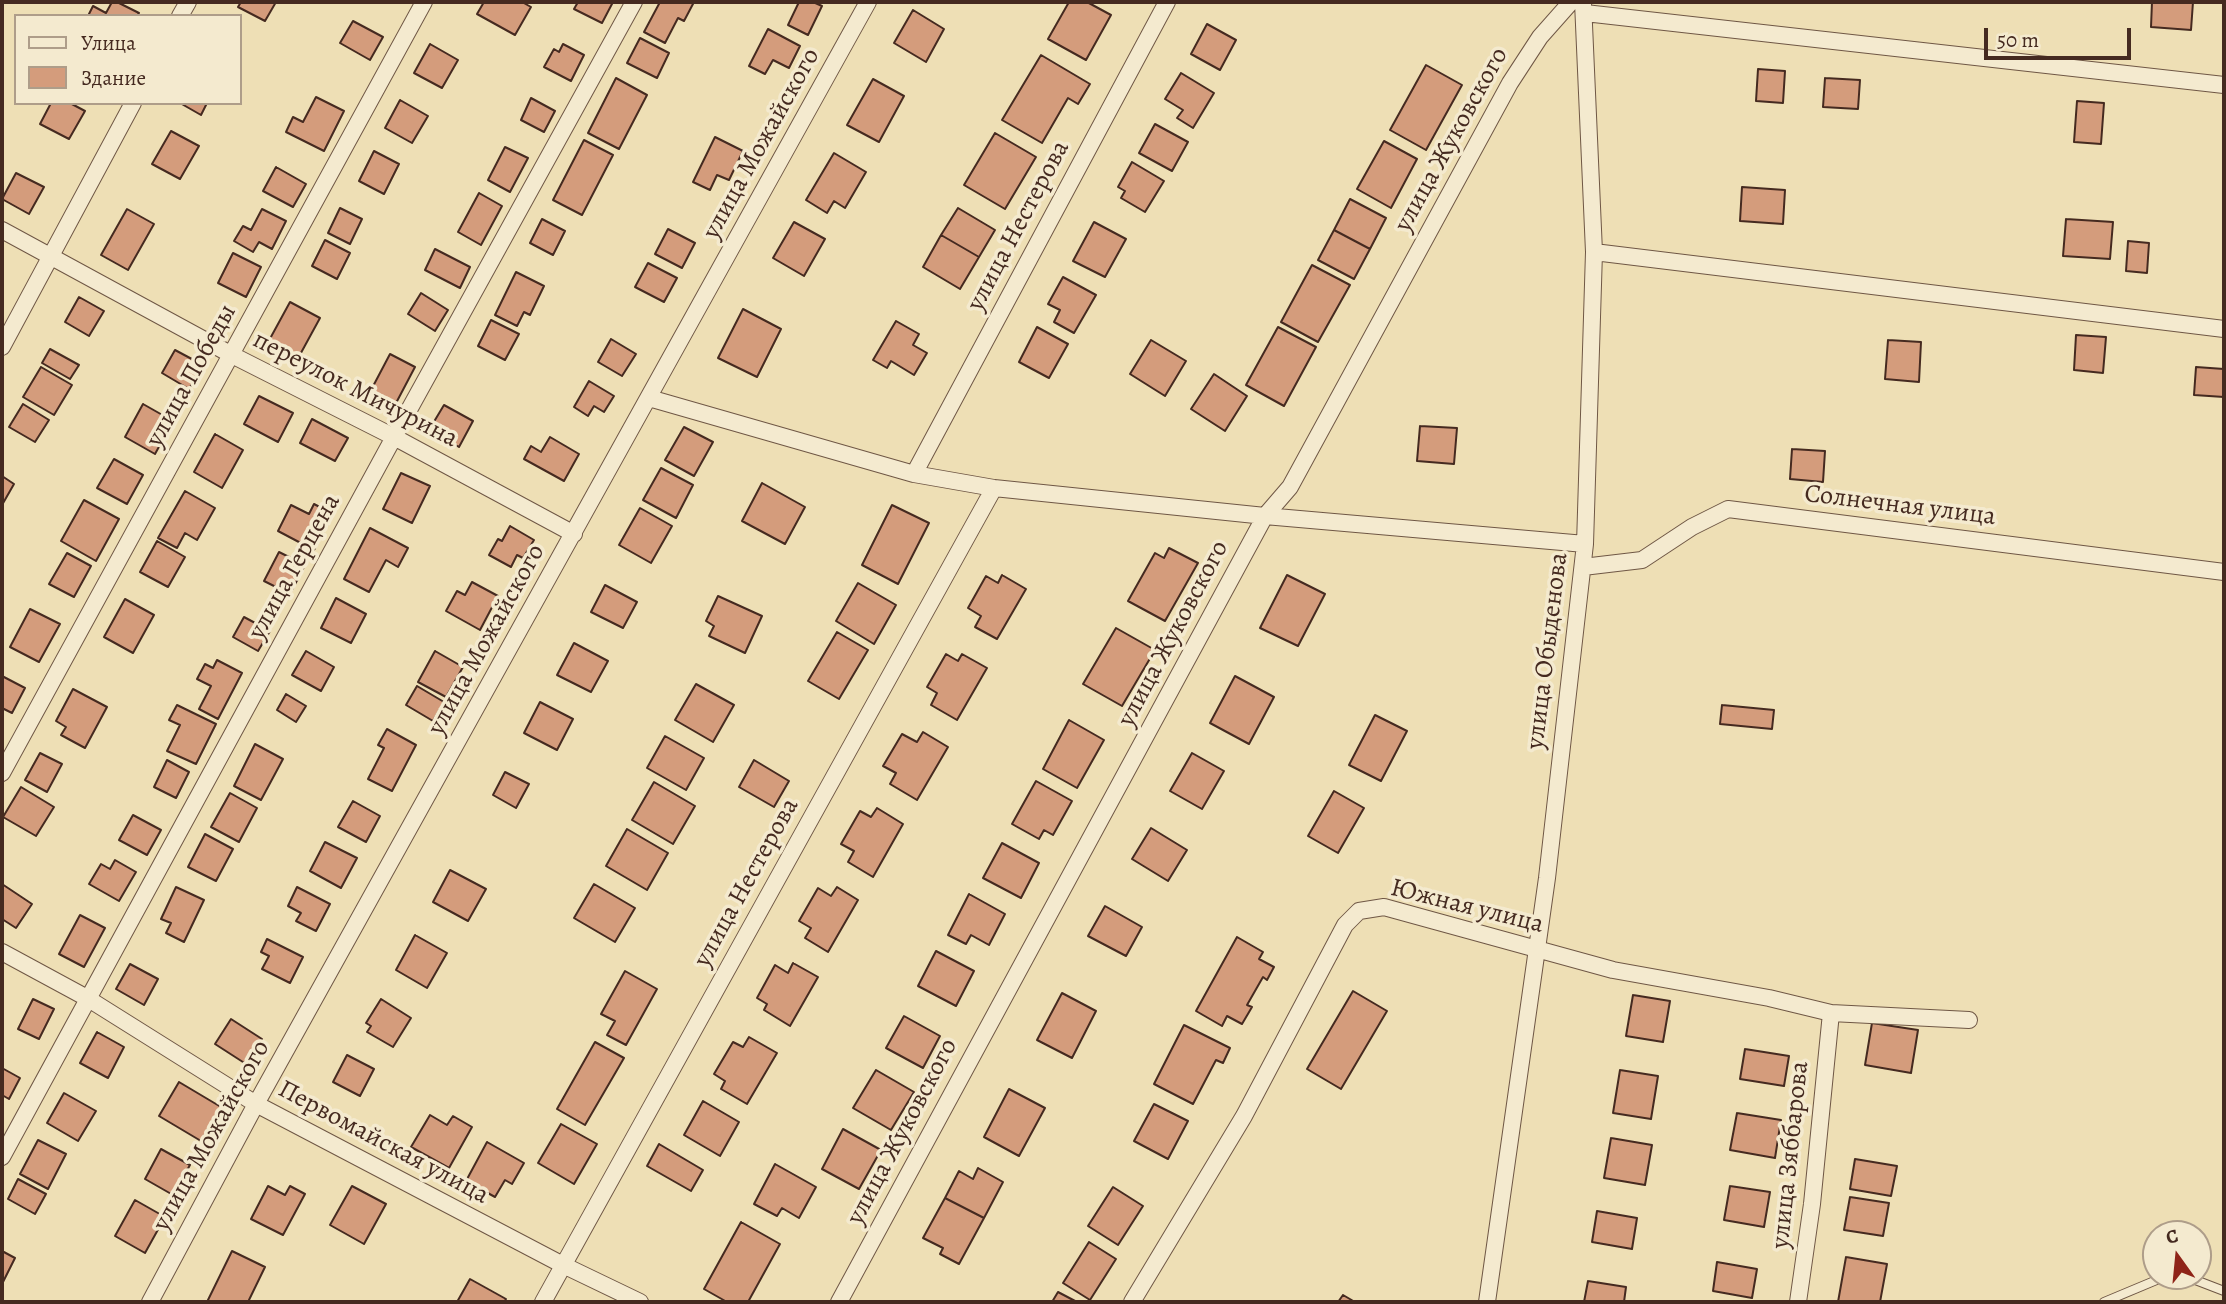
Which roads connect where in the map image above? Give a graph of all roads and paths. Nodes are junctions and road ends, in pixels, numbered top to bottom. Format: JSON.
{"nodes":[{"id":1,"x":425,"y":2,"type":"edge"},
{"id":2,"x":634,"y":2,"type":"edge"},
{"id":3,"x":868,"y":2,"type":"edge"},
{"id":4,"x":1167,"y":2,"type":"edge"},
{"id":5,"x":1571,"y":2,"type":"edge"},
{"id":6,"x":1584,"y":8,"type":"edge"},
{"id":7,"x":2224,"y":85,"type":"edge"},
{"id":8,"x":132,"y":105,"type":"edge"},
{"id":9,"x":2,"y":230,"type":"edge"},
{"id":10,"x":1594,"y":252,"type":"junction"},
{"id":11,"x":51,"y":256,"type":"junction"},
{"id":12,"x":2224,"y":330,"type":"edge"},
{"id":13,"x":2,"y":347,"type":"edge"},
{"id":14,"x":232,"y":355,"type":"junction"},
{"id":15,"x":649,"y":398,"type":"junction"},
{"id":16,"x":394,"y":437,"type":"junction"},
{"id":17,"x":914,"y":474,"type":"junction"},
{"id":18,"x":994,"y":488,"type":"junction"},
{"id":19,"x":1265,"y":516,"type":"junction"},
{"id":20,"x":574,"y":534,"type":"junction"},
{"id":21,"x":1585,"y":544,"type":"junction"},
{"id":22,"x":1583,"y":567,"type":"junction"},
{"id":23,"x":2224,"y":572,"type":"edge"},
{"id":24,"x":2,"y":774,"type":"edge"},
{"id":25,"x":1536,"y":950,"type":"junction"},
{"id":26,"x":2,"y":952,"type":"edge"},
{"id":27,"x":87,"y":998,"type":"junction"},
{"id":28,"x":1831,"y":1013,"type":"junction"},
{"id":29,"x":1969,"y":1020,"type":"dead end"},
{"id":30,"x":256,"y":1104,"type":"junction"},
{"id":31,"x":2,"y":1157,"type":"edge"},
{"id":32,"x":563,"y":1265,"type":"junction"},
{"id":33,"x":2142,"y":1286,"type":"edge"},
{"id":34,"x":149,"y":1302,"type":"edge"},
{"id":35,"x":543,"y":1302,"type":"edge"},
{"id":36,"x":640,"y":1302,"type":"edge"},
{"id":37,"x":839,"y":1302,"type":"edge"},
{"id":38,"x":1132,"y":1302,"type":"edge"},
{"id":39,"x":1486,"y":1302,"type":"edge"},
{"id":40,"x":1798,"y":1302,"type":"edge"},
{"id":41,"x":2105,"y":1302,"type":"edge"}],
"edges":[{"from":1,"to":14,"type":"street","name":"улица Победы"},
{"from":2,"to":16,"type":"street","name":"улица Герцена"},
{"from":3,"to":15,"type":"street","name":"улица Можайского"},
{"from":4,"to":17,"type":"street","name":"улица Нестерова"},
{"from":5,"to":19,"type":"street","name":"улица Жуковского"},
{"from":6,"to":7,"type":"street"},
{"from":6,"to":10,"type":"street","name":"улица Обыденова"},
{"from":8,"to":11,"type":"street"},
{"from":9,"to":11,"type":"street","name":"переулок Мичурина"},
{"from":10,"to":12,"type":"street"},
{"from":10,"to":21,"type":"street","name":"улица Обыденова"},
{"from":11,"to":13,"type":"street"},
{"from":11,"to":14,"type":"street","name":"переулок Мичурина"},
{"from":14,"to":16,"type":"street","name":"переулок Мичурина"},
{"from":14,"to":24,"type":"street","name":"улица Победы"},
{"from":15,"to":17,"type":"street"},
{"from":15,"to":20,"type":"street","name":"улица Можайского"},
{"from":16,"to":20,"type":"street","name":"переулок Мичурина"},
{"from":16,"to":27,"type":"street","name":"улица Герцена"},
{"from":17,"to":18,"type":"street"},
{"from":18,"to":19,"type":"street"},
{"from":18,"to":32,"type":"street","name":"улица Нестерова"},
{"from":19,"to":21,"type":"street"},
{"from":19,"to":37,"type":"street","name":"улица Жуковского"},
{"from":20,"to":30,"type":"street","name":"улица Можайского"},
{"from":21,"to":22,"type":"street","name":"улица Обыденова"},
{"from":22,"to":23,"type":"street","name":"Солнечная улица"},
{"from":22,"to":25,"type":"street","name":"улица Обыденова"},
{"from":25,"to":28,"type":"street","name":"Южная улица"},
{"from":25,"to":38,"type":"street","name":"Южная улица"},
{"from":25,"to":39,"type":"street","name":"улица Обыденова"},
{"from":26,"to":27,"type":"street","name":"Первомайская улица"},
{"from":27,"to":30,"type":"street","name":"Первомайская улица"},
{"from":27,"to":31,"type":"street","name":"улица Герцена"},
{"from":28,"to":29,"type":"street","name":"Южная улица"},
{"from":28,"to":40,"type":"street","name":"улица Зяббарова"},
{"from":30,"to":32,"type":"street","name":"Первомайская улица"},
{"from":30,"to":34,"type":"street","name":"улица Можайского"},
{"from":32,"to":35,"type":"street","name":"улица Нестерова"},
{"from":32,"to":36,"type":"street","name":"Первомайская улица"},
{"from":33,"to":41,"type":"lane"}]}
